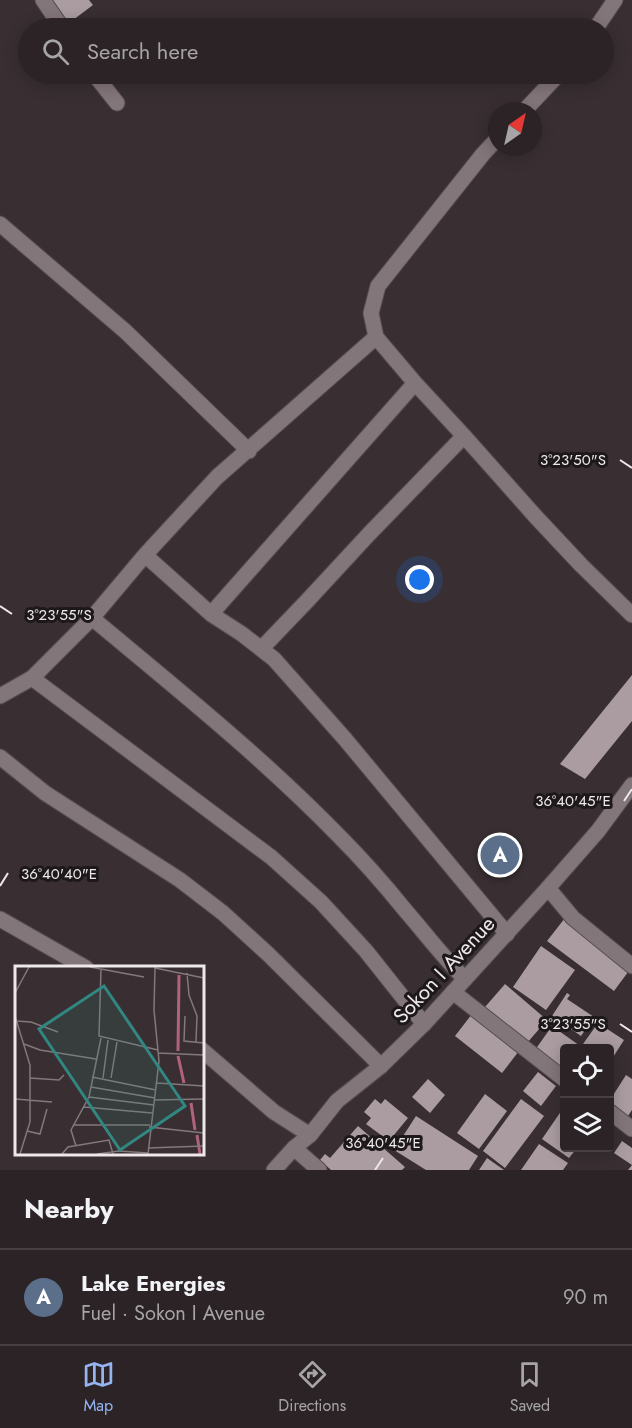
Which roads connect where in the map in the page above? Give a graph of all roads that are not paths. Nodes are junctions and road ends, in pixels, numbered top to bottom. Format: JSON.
{"nodes":[{"id":1,"x":43,"y":0,"type":"edge"},
{"id":2,"x":615,"y":0,"type":"edge"},
{"id":3,"x":55,"y":18,"type":"edge"},
{"id":4,"x":603,"y":18,"type":"edge"},
{"id":5,"x":102,"y":84,"type":"edge"},
{"id":6,"x":550,"y":84,"type":"edge"},
{"id":7,"x":533,"y":102,"type":"edge"},
{"id":8,"x":117,"y":103,"type":"dead end"},
{"id":9,"x":488,"y":149,"type":"edge"},
{"id":10,"x":0,"y":224,"type":"edge"},
{"id":11,"x":376,"y":337,"type":"junction"},
{"id":12,"x":415,"y":383,"type":"junction"},
{"id":13,"x":464,"y":436,"type":"junction"},
{"id":14,"x":249,"y":450,"type":"junction"},
{"id":15,"x":145,"y":555,"type":"junction"},
{"id":16,"x":211,"y":614,"type":"junction"},
{"id":17,"x":632,"y":615,"type":"edge"},
{"id":18,"x":92,"y":618,"type":"junction"},
{"id":19,"x":261,"y":649,"type":"junction"},
{"id":20,"x":32,"y":678,"type":"junction"},
{"id":21,"x":0,"y":696,"type":"edge"},
{"id":22,"x":0,"y":757,"type":"edge"},
{"id":23,"x":632,"y":785,"type":"edge"},
{"id":24,"x":548,"y":888,"type":"junction"},
{"id":25,"x":0,"y":919,"type":"edge"},
{"id":26,"x":507,"y":934,"type":"junction"},
{"id":27,"x":82,"y":966,"type":"edge"},
{"id":28,"x":632,"y":966,"type":"edge"},
{"id":29,"x":465,"y":979,"type":"junction"},
{"id":30,"x":453,"y":992,"type":"junction"},
{"id":31,"x":424,"y":1024,"type":"junction"},
{"id":32,"x":204,"y":1052,"type":"edge"},
{"id":33,"x":381,"y":1065,"type":"junction"},
{"id":34,"x":560,"y":1076,"type":"edge"},
{"id":35,"x":614,"y":1116,"type":"edge"},
{"id":36,"x":632,"y":1129,"type":"edge"},
{"id":37,"x":310,"y":1135,"type":"junction"},
{"id":38,"x":294,"y":1148,"type":"junction"},
{"id":39,"x":274,"y":1170,"type":"edge"},
{"id":40,"x":319,"y":1170,"type":"edge"}],
"edges":[{"from":1,"to":3,"type":"street"},
{"from":2,"to":4,"type":"street"},
{"from":5,"to":8,"type":"street"},
{"from":6,"to":7,"type":"street"},
{"from":9,"to":11,"type":"street"},
{"from":10,"to":14,"type":"street"},
{"from":11,"to":12,"type":"street"},
{"from":11,"to":14,"type":"street"},
{"from":12,"to":13,"type":"street"},
{"from":12,"to":16,"type":"street"},
{"from":13,"to":17,"type":"street"},
{"from":13,"to":19,"type":"street"},
{"from":14,"to":15,"type":"street"},
{"from":15,"to":16,"type":"street"},
{"from":15,"to":18,"type":"street"},
{"from":16,"to":19,"type":"street"},
{"from":18,"to":20,"type":"street"},
{"from":18,"to":29,"type":"street"},
{"from":19,"to":26,"type":"street"},
{"from":20,"to":21,"type":"street"},
{"from":20,"to":31,"type":"street"},
{"from":22,"to":33,"type":"street"},
{"from":23,"to":24,"type":"street","name":"Sokon I Avenue"},
{"from":24,"to":26,"type":"street","name":"Sokon I Avenue"},
{"from":24,"to":28,"type":"street"},
{"from":25,"to":27,"type":"street"},
{"from":26,"to":29,"type":"street","name":"Sokon I Avenue"},
{"from":29,"to":30,"type":"street","name":"Sokon I Avenue"},
{"from":30,"to":31,"type":"street","name":"Sokon I Avenue"},
{"from":30,"to":34,"type":"street"},
{"from":31,"to":33,"type":"street","name":"Sokon I Avenue"},
{"from":32,"to":37,"type":"street"},
{"from":33,"to":37,"type":"street","name":"Sokon I Avenue"},
{"from":35,"to":36,"type":"street"},
{"from":37,"to":38,"type":"street","name":"Sokon I Avenue"},
{"from":38,"to":39,"type":"street","name":"Sokon I Avenue"},
{"from":38,"to":40,"type":"street"}]}
